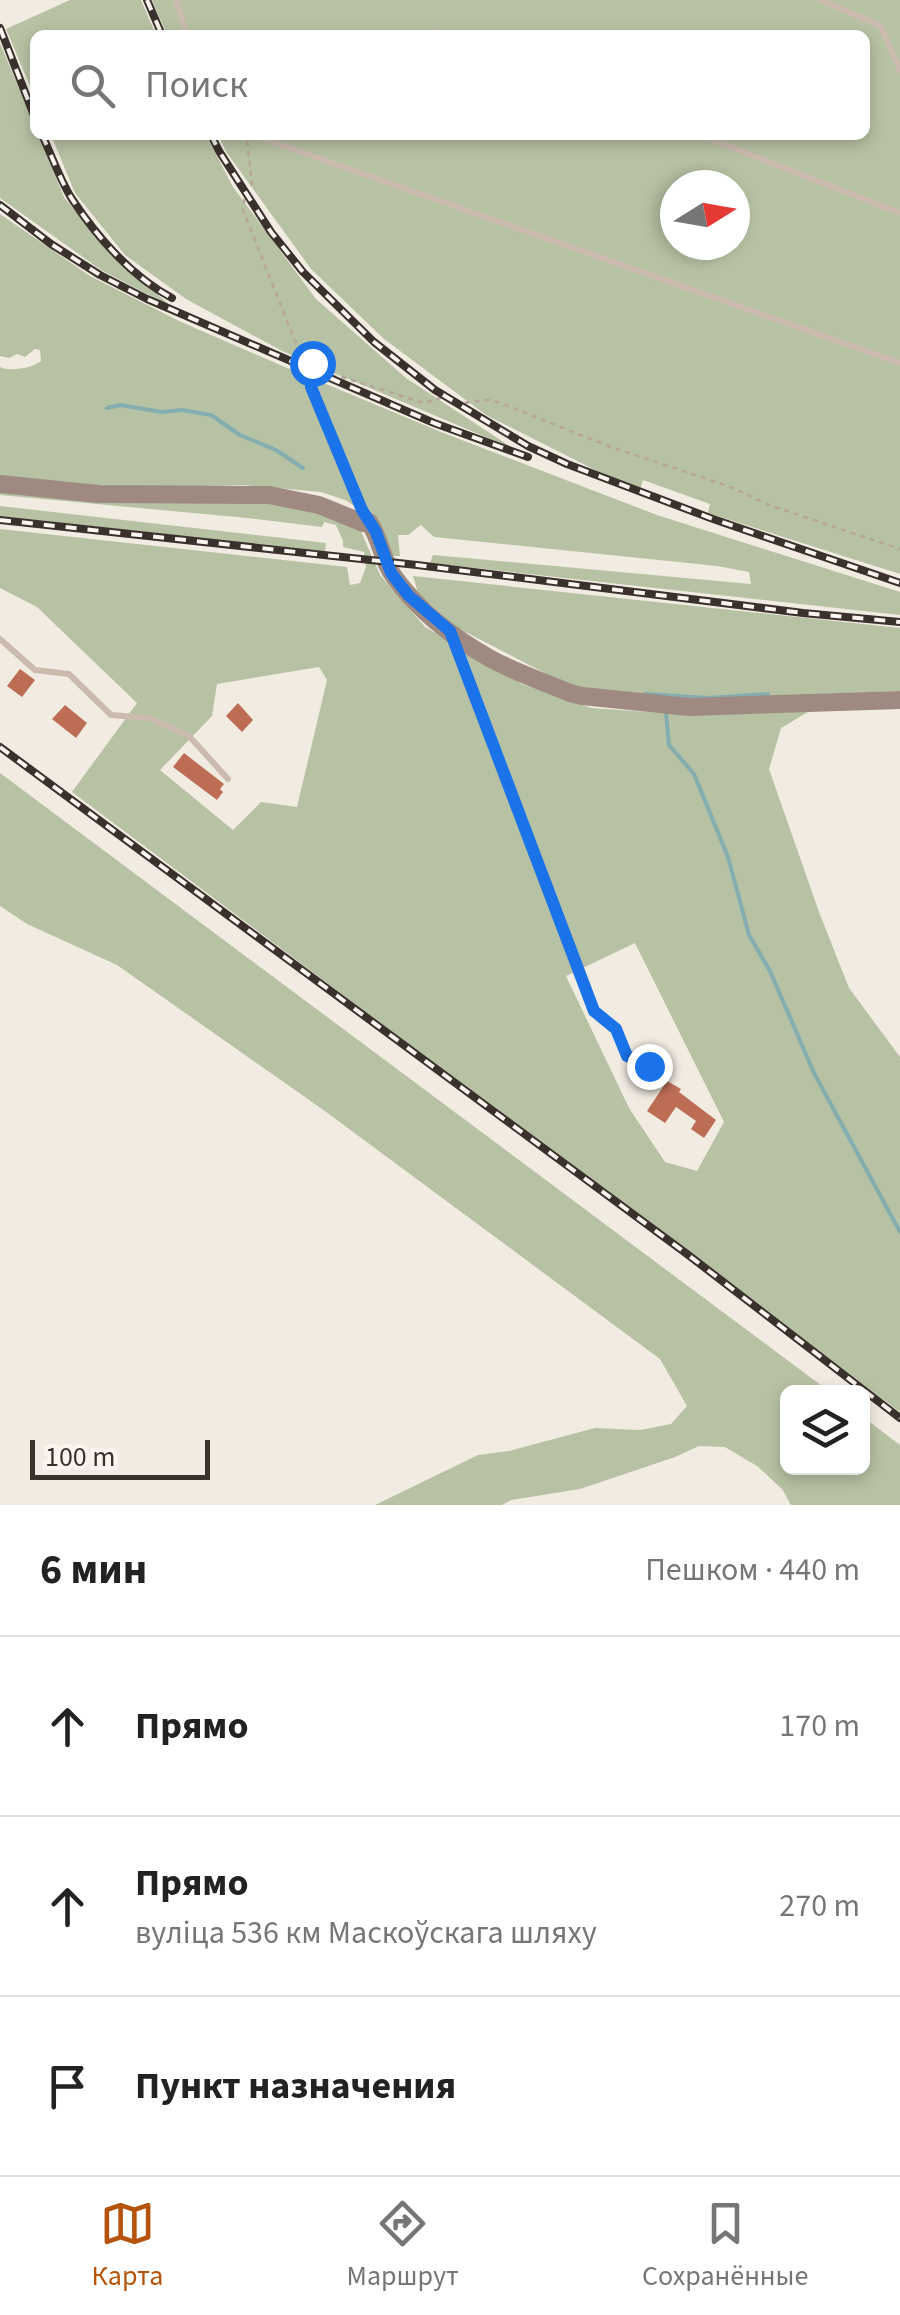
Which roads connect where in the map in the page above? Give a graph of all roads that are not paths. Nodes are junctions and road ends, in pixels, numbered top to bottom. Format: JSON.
{"nodes":[{"id":1,"x":176,"y":0,"type":"edge"},
{"id":2,"x":820,"y":0,"type":"edge"},
{"id":3,"x":185,"y":30,"type":"edge"},
{"id":4,"x":900,"y":70,"type":"edge"},
{"id":5,"x":264,"y":140,"type":"edge"},
{"id":6,"x":713,"y":140,"type":"edge"},
{"id":7,"x":900,"y":214,"type":"edge"},
{"id":8,"x":900,"y":363,"type":"edge"},
{"id":9,"x":0,"y":484,"type":"edge"},
{"id":10,"x":0,"y":639,"type":"edge"},
{"id":11,"x":900,"y":700,"type":"edge"},
{"id":12,"x":228,"y":778,"type":"dead end"}],
"edges":[{"from":1,"to":3,"type":"lane"},
{"from":2,"to":4,"type":"lane"},
{"from":5,"to":8,"type":"lane"},
{"from":6,"to":7,"type":"lane"},
{"from":9,"to":11,"type":"street"},
{"from":10,"to":12,"type":"lane"}]}
